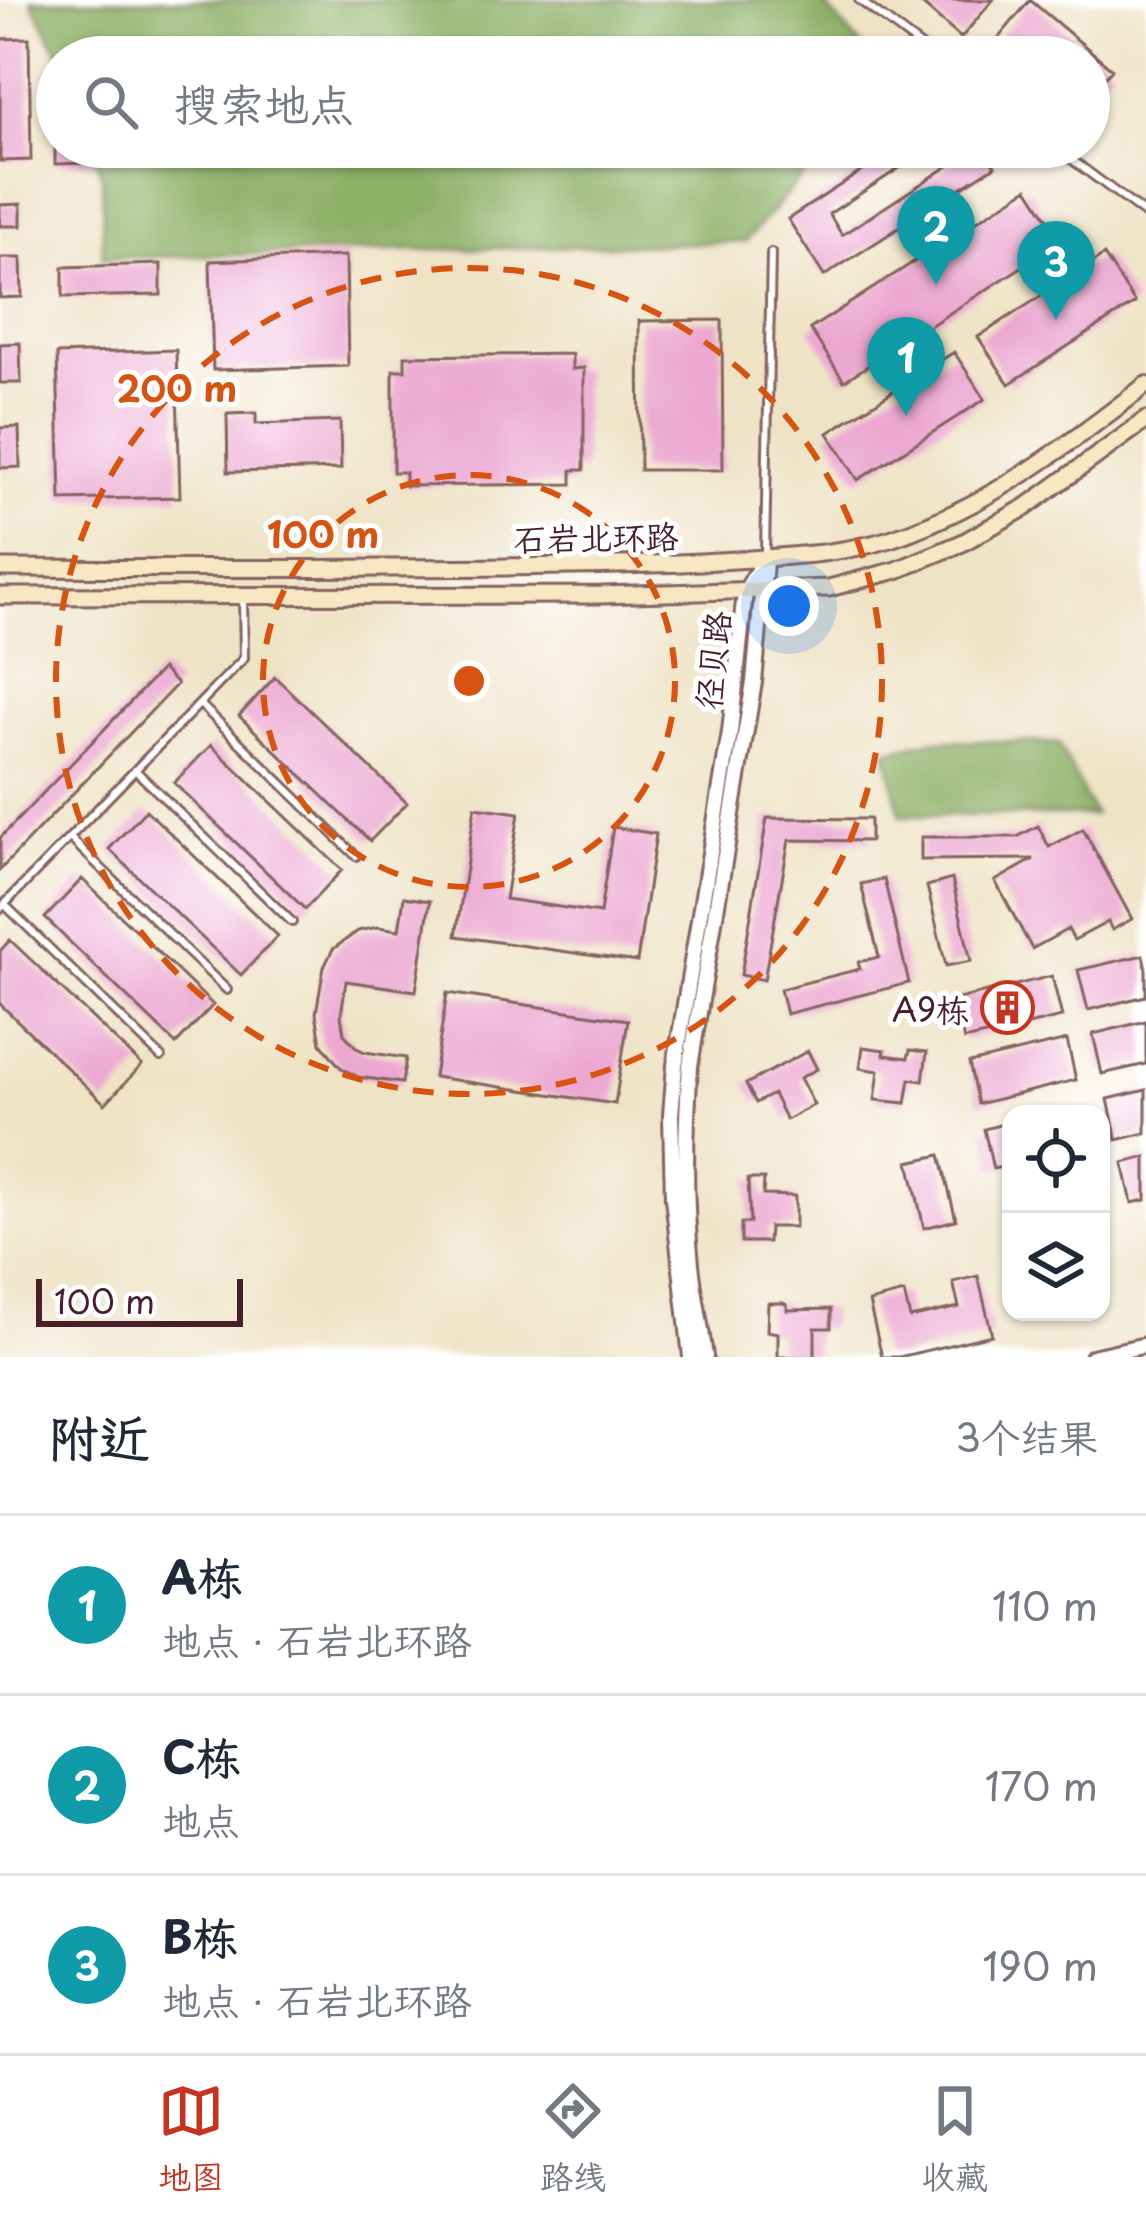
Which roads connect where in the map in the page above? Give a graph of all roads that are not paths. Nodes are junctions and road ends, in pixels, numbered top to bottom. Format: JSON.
{"nodes":[{"id":1,"x":860,"y":0,"type":"edge"},
{"id":2,"x":907,"y":36,"type":"edge"},
{"id":3,"x":1083,"y":168,"type":"edge"},
{"id":4,"x":1146,"y":215,"type":"edge"},
{"id":5,"x":771,"y":254,"type":"dead end"},
{"id":6,"x":1146,"y":386,"type":"edge"},
{"id":7,"x":1146,"y":420,"type":"edge"},
{"id":8,"x":765,"y":558,"type":"junction"},
{"id":9,"x":0,"y":568,"type":"edge"},
{"id":10,"x":753,"y":591,"type":"junction"},
{"id":11,"x":243,"y":594,"type":"junction"},
{"id":12,"x":0,"y":596,"type":"edge"},
{"id":13,"x":200,"y":704,"type":"junction"},
{"id":14,"x":135,"y":770,"type":"junction"},
{"id":15,"x":70,"y":837,"type":"junction"},
{"id":16,"x":356,"y":856,"type":"dead end"},
{"id":17,"x":2,"y":907,"type":"edge"},
{"id":18,"x":292,"y":922,"type":"dead end"},
{"id":19,"x":227,"y":990,"type":"dead end"},
{"id":20,"x":161,"y":1057,"type":"dead end"},
{"id":21,"x":1146,"y":1345,"type":"edge"},
{"id":22,"x":691,"y":1357,"type":"edge"},
{"id":23,"x":705,"y":1357,"type":"edge"},
{"id":24,"x":1092,"y":1357,"type":"edge"}],
"edges":[{"from":1,"to":2,"type":"lane"},
{"from":3,"to":4,"type":"lane"},
{"from":5,"to":8,"type":"lane"},
{"from":6,"to":8,"type":"main road","name":"石岩北环路"},
{"from":7,"to":10,"type":"main road","name":"石岩北环路"},
{"from":8,"to":9,"type":"main road","name":"石岩北环路"},
{"from":8,"to":10,"type":"street","name":"径贝路"},
{"from":10,"to":11,"type":"main road","name":"石岩北环路"},
{"from":10,"to":22,"type":"street","name":"径贝路"},
{"from":10,"to":23,"type":"street","name":"径贝路"},
{"from":11,"to":12,"type":"main road","name":"石岩北环路"},
{"from":11,"to":13,"type":"lane"},
{"from":13,"to":14,"type":"lane"},
{"from":13,"to":16,"type":"lane"},
{"from":14,"to":15,"type":"lane"},
{"from":14,"to":18,"type":"lane"},
{"from":15,"to":17,"type":"lane"},
{"from":15,"to":19,"type":"lane"},
{"from":17,"to":20,"type":"lane"},
{"from":21,"to":24,"type":"street"}]}
